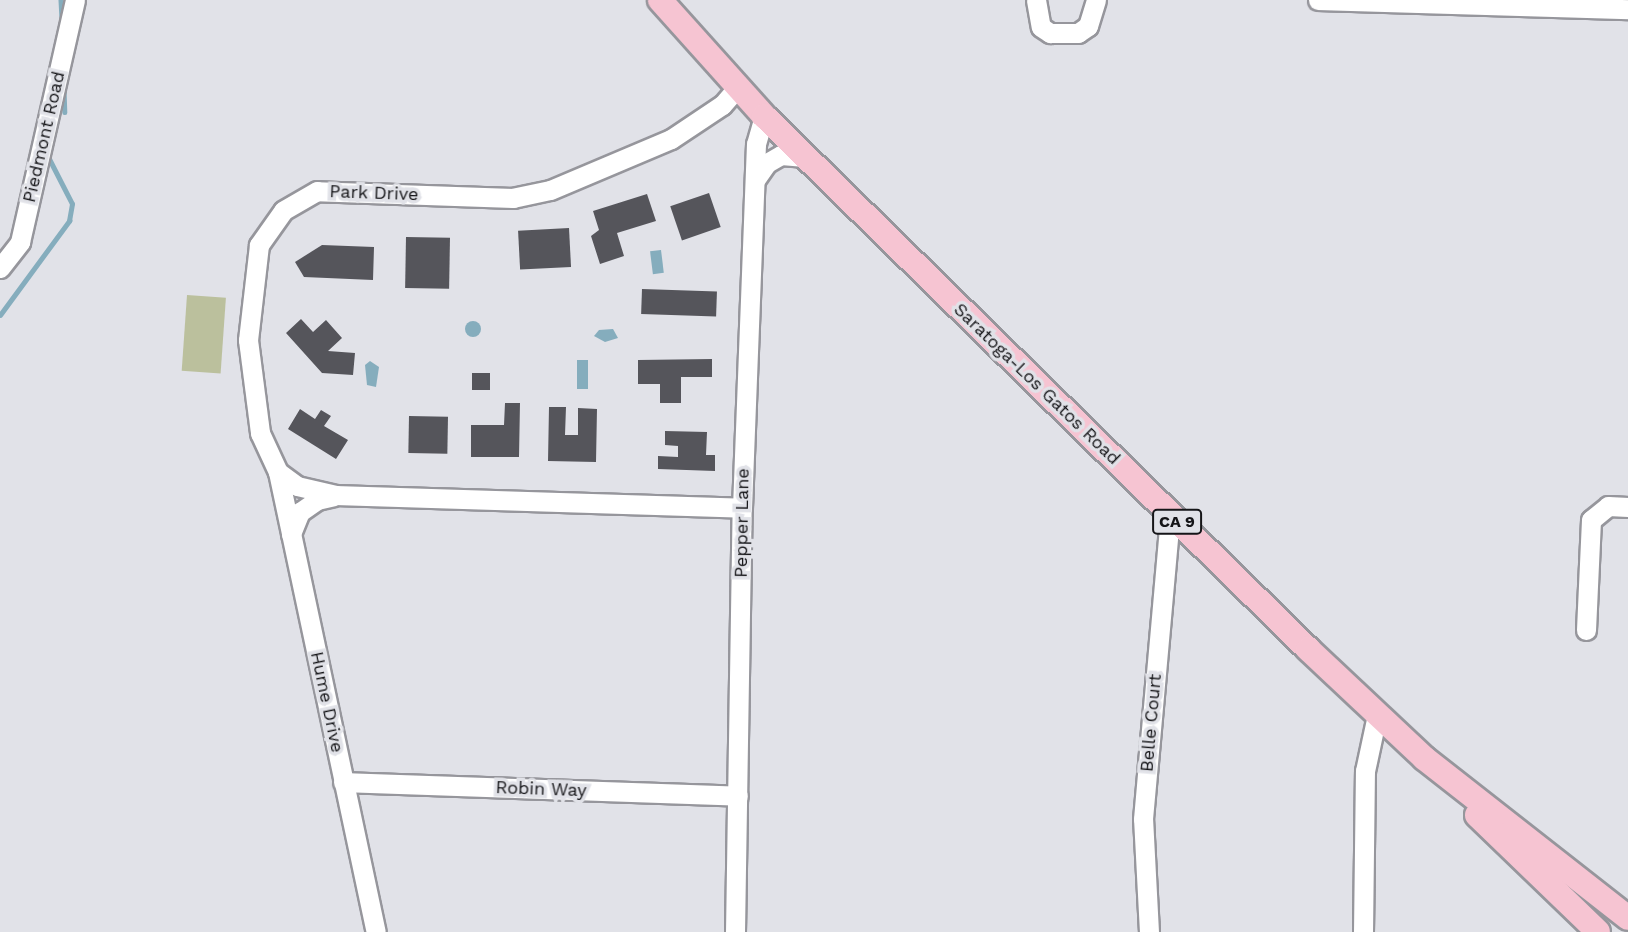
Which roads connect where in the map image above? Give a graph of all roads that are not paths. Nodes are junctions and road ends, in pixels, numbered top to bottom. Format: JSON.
{"nodes":[{"id":1,"x":75,"y":0,"type":"edge"},
{"id":2,"x":660,"y":0,"type":"edge"},
{"id":3,"x":688,"y":0,"type":"edge"},
{"id":4,"x":1036,"y":0,"type":"edge"},
{"id":5,"x":1096,"y":0,"type":"edge"},
{"id":6,"x":1318,"y":0,"type":"edge"},
{"id":7,"x":1628,"y":9,"type":"edge"},
{"id":8,"x":695,"y":40,"type":"junction"},
{"id":9,"x":737,"y":88,"type":"junction"},
{"id":10,"x":764,"y":116,"type":"junction"},
{"id":11,"x":805,"y":157,"type":"junction"},
{"id":12,"x":755,"y":180,"type":"junction"},
{"id":13,"x":0,"y":268,"type":"edge"},
{"id":14,"x":278,"y":472,"type":"junction"},
{"id":15,"x":336,"y":495,"type":"junction"},
{"id":16,"x":1628,"y":507,"type":"edge"},
{"id":17,"x":742,"y":508,"type":"junction"},
{"id":18,"x":1170,"y":515,"type":"junction"},
{"id":19,"x":291,"y":534,"type":"junction"},
{"id":20,"x":1586,"y":630,"type":"dead end"},
{"id":21,"x":1377,"y":715,"type":"junction"},
{"id":22,"x":1424,"y":758,"type":"junction"},
{"id":23,"x":344,"y":782,"type":"junction"},
{"id":24,"x":738,"y":796,"type":"junction"},
{"id":25,"x":1628,"y":919,"type":"edge"},
{"id":26,"x":376,"y":932,"type":"edge"},
{"id":27,"x":735,"y":932,"type":"edge"},
{"id":28,"x":1149,"y":932,"type":"edge"},
{"id":29,"x":1363,"y":932,"type":"edge"},
{"id":30,"x":1598,"y":932,"type":"edge"}],
"edges":[{"from":1,"to":13,"type":"street","name":"Piedmont Road"},
{"from":2,"to":8,"type":"main road","name":"Saratoga-Los Gatos Road","number":"CA 9"},
{"from":3,"to":8,"type":"main road"},
{"from":4,"to":5,"type":"street"},
{"from":6,"to":7,"type":"street"},
{"from":8,"to":9,"type":"main road","name":"Saratoga-Los Gatos Road","number":"CA 9"},
{"from":9,"to":10,"type":"main road","name":"Saratoga-Los Gatos Road","number":"CA 9"},
{"from":9,"to":14,"type":"street","name":"Park Drive"},
{"from":10,"to":11,"type":"main road","name":"Saratoga-Los Gatos Road","number":"CA 9"},
{"from":10,"to":12,"type":"street","name":"Pepper Lane"},
{"from":11,"to":12,"type":"street"},
{"from":11,"to":18,"type":"main road","name":"Saratoga-Los Gatos Road","number":"CA 9"},
{"from":12,"to":17,"type":"street","name":"Pepper Lane"},
{"from":14,"to":15,"type":"street"},
{"from":14,"to":19,"type":"street","name":"Hume Drive"},
{"from":15,"to":17,"type":"street"},
{"from":15,"to":19,"type":"street"},
{"from":16,"to":20,"type":"street"},
{"from":17,"to":24,"type":"street","name":"Pepper Lane"},
{"from":18,"to":21,"type":"main road","name":"Saratoga-Los Gatos Road","number":"CA 9"},
{"from":18,"to":28,"type":"street","name":"Belle Court"},
{"from":19,"to":23,"type":"street","name":"Hume Drive"},
{"from":21,"to":22,"type":"main road","name":"Saratoga-Los Gatos Road","number":"CA 9"},
{"from":21,"to":29,"type":"street"},
{"from":22,"to":25,"type":"main road","name":"Saratoga-Los Gatos Road","number":"CA 9"},
{"from":22,"to":30,"type":"main road","name":"Saratoga-Los Gatos Road","number":"CA 9"},
{"from":23,"to":24,"type":"street","name":"Robin Way"},
{"from":23,"to":26,"type":"street","name":"Hume Drive"},
{"from":24,"to":27,"type":"street","name":"Pepper Lane"}]}
